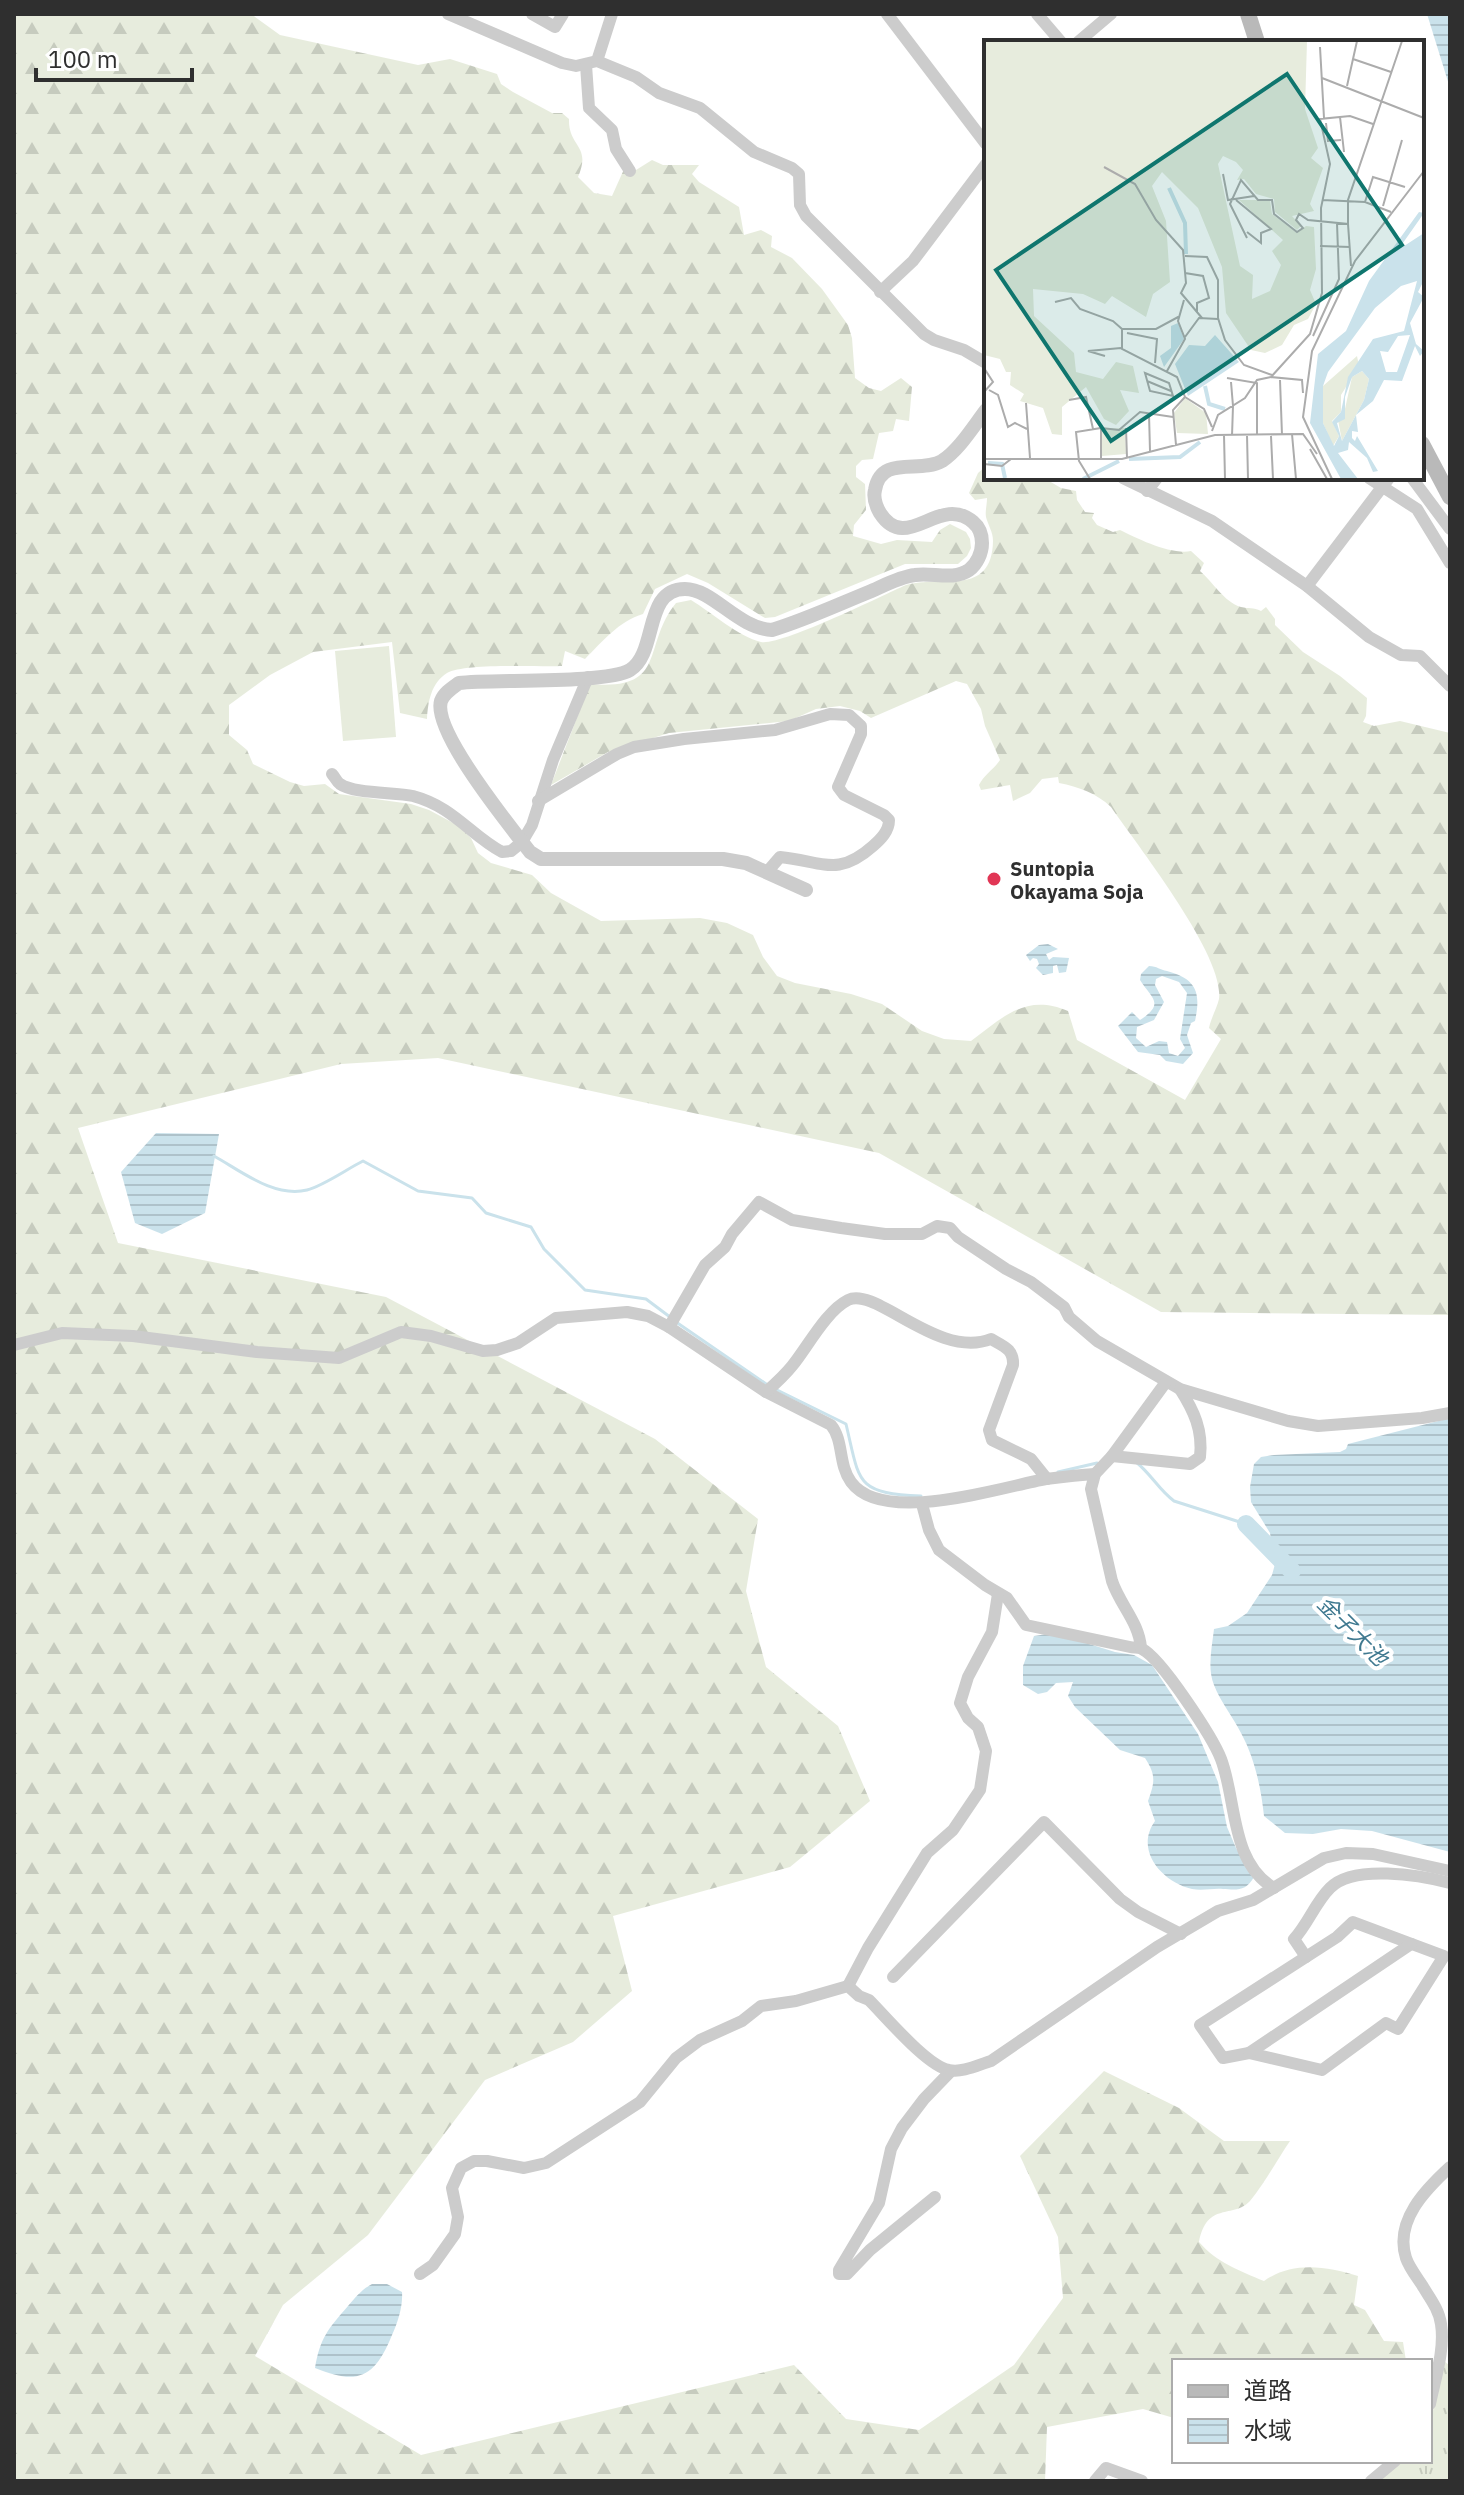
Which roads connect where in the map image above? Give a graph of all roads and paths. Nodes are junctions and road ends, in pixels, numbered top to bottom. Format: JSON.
{"nodes":[{"id":1,"x":448,"y":14,"type":"edge"},
{"id":2,"x":532,"y":14,"type":"edge"},
{"id":3,"x":563,"y":14,"type":"edge"},
{"id":4,"x":612,"y":14,"type":"edge"},
{"id":5,"x":887,"y":14,"type":"edge"},
{"id":6,"x":1037,"y":14,"type":"edge"},
{"id":7,"x":1111,"y":14,"type":"edge"},
{"id":8,"x":1248,"y":14,"type":"edge"},
{"id":9,"x":1059,"y":40,"type":"edge"},
{"id":10,"x":1080,"y":40,"type":"edge"},
{"id":11,"x":1256,"y":40,"type":"edge"},
{"id":12,"x":592,"y":63,"type":"junction"},
{"id":13,"x":984,"y":141,"type":"edge"},
{"id":14,"x":984,"y":167,"type":"edge"},
{"id":15,"x":630,"y":171,"type":"dead end"},
{"id":16,"x":880,"y":292,"type":"junction"},
{"id":17,"x":984,"y":362,"type":"edge"},
{"id":18,"x":984,"y":412,"type":"edge"},
{"id":19,"x":1424,"y":448,"type":"edge"},
{"id":20,"x":1127,"y":480,"type":"edge"},
{"id":21,"x":1155,"y":480,"type":"edge"},
{"id":22,"x":1413,"y":480,"type":"edge"},
{"id":23,"x":1385,"y":482,"type":"edge"},
{"id":24,"x":1147,"y":491,"type":"junction"},
{"id":25,"x":1450,"y":497,"type":"edge"},
{"id":26,"x":1450,"y":529,"type":"edge"},
{"id":27,"x":1450,"y":563,"type":"edge"},
{"id":28,"x":1307,"y":586,"type":"junction"},
{"id":29,"x":588,"y":677,"type":"junction"},
{"id":30,"x":1450,"y":686,"type":"edge"},
{"id":31,"x":332,"y":774,"type":"dead end"},
{"id":32,"x":538,"y":801,"type":"junction"},
{"id":33,"x":522,"y":842,"type":"junction"},
{"id":34,"x":767,"y":872,"type":"junction"},
{"id":35,"x":806,"y":890,"type":"dead end"},
{"id":36,"x":669,"y":1327,"type":"junction"},
{"id":37,"x":14,"y":1345,"type":"edge"},
{"id":38,"x":1166,"y":1382,"type":"junction"},
{"id":39,"x":1180,"y":1389,"type":"junction"},
{"id":40,"x":766,"y":1392,"type":"junction"},
{"id":41,"x":1450,"y":1413,"type":"edge"},
{"id":42,"x":1112,"y":1456,"type":"junction"},
{"id":43,"x":1095,"y":1474,"type":"junction"},
{"id":44,"x":1044,"y":1475,"type":"junction"},
{"id":45,"x":922,"y":1504,"type":"junction"},
{"id":46,"x":998,"y":1594,"type":"junction"},
{"id":47,"x":1141,"y":1648,"type":"junction"},
{"id":48,"x":1450,"y":1871,"type":"edge"},
{"id":49,"x":1450,"y":1883,"type":"edge"},
{"id":50,"x":1274,"y":1888,"type":"junction"},
{"id":51,"x":1181,"y":1934,"type":"junction"},
{"id":52,"x":1411,"y":1944,"type":"junction"},
{"id":53,"x":1306,"y":1957,"type":"junction"},
{"id":54,"x":893,"y":1977,"type":"dead end"},
{"id":55,"x":848,"y":1986,"type":"junction"},
{"id":56,"x":1249,"y":2053,"type":"junction"},
{"id":57,"x":951,"y":2071,"type":"junction"},
{"id":58,"x":1450,"y":2167,"type":"edge"},
{"id":59,"x":935,"y":2197,"type":"dead end"},
{"id":60,"x":420,"y":2274,"type":"dead end"},
{"id":61,"x":1445,"y":2359,"type":"edge"},
{"id":62,"x":1432,"y":2398,"type":"edge"},
{"id":63,"x":1393,"y":2463,"type":"edge"},
{"id":64,"x":1095,"y":2481,"type":"edge"},
{"id":65,"x":1142,"y":2481,"type":"edge"},
{"id":66,"x":1371,"y":2481,"type":"edge"}],
"edges":[{"from":1,"to":12,"type":"street"},
{"from":2,"to":3,"type":"street"},
{"from":4,"to":12,"type":"street"},
{"from":5,"to":13,"type":"street"},
{"from":6,"to":9,"type":"street"},
{"from":7,"to":10,"type":"street"},
{"from":8,"to":11,"type":"main road"},
{"from":12,"to":15,"type":"street"},
{"from":12,"to":16,"type":"street"},
{"from":14,"to":16,"type":"street"},
{"from":16,"to":17,"type":"street"},
{"from":18,"to":29,"type":"street"},
{"from":19,"to":25,"type":"main road"},
{"from":20,"to":24,"type":"street"},
{"from":21,"to":24,"type":"street"},
{"from":22,"to":26,"type":"street"},
{"from":23,"to":27,"type":"street"},
{"from":23,"to":28,"type":"street"},
{"from":24,"to":28,"type":"street"},
{"from":28,"to":30,"type":"street"},
{"from":29,"to":32,"type":"street"},
{"from":29,"to":33,"type":"street"},
{"from":31,"to":33,"type":"street"},
{"from":32,"to":33,"type":"street"},
{"from":32,"to":34,"type":"street"},
{"from":33,"to":34,"type":"street"},
{"from":34,"to":35,"type":"street"},
{"from":36,"to":37,"type":"street"},
{"from":36,"to":38,"type":"street"},
{"from":36,"to":40,"type":"street"},
{"from":38,"to":39,"type":"street"},
{"from":38,"to":42,"type":"street"},
{"from":39,"to":41,"type":"street"},
{"from":39,"to":42,"type":"street"},
{"from":40,"to":44,"type":"street"},
{"from":40,"to":45,"type":"street"},
{"from":42,"to":43,"type":"street"},
{"from":43,"to":44,"type":"street"},
{"from":43,"to":47,"type":"street"},
{"from":44,"to":45,"type":"street"},
{"from":45,"to":46,"type":"street"},
{"from":46,"to":47,"type":"street"},
{"from":46,"to":55,"type":"street"},
{"from":47,"to":50,"type":"street"},
{"from":48,"to":50,"type":"street"},
{"from":49,"to":53,"type":"street"},
{"from":50,"to":51,"type":"street"},
{"from":51,"to":54,"type":"street"},
{"from":51,"to":57,"type":"street"},
{"from":52,"to":53,"type":"street"},
{"from":52,"to":56,"type":"street"},
{"from":52,"to":56,"type":"street"},
{"from":53,"to":56,"type":"street"},
{"from":55,"to":57,"type":"street"},
{"from":55,"to":60,"type":"street"},
{"from":57,"to":59,"type":"street"},
{"from":58,"to":61,"type":"street"},
{"from":61,"to":62,"type":"street"},
{"from":63,"to":66,"type":"street"},
{"from":64,"to":65,"type":"street"}]}
